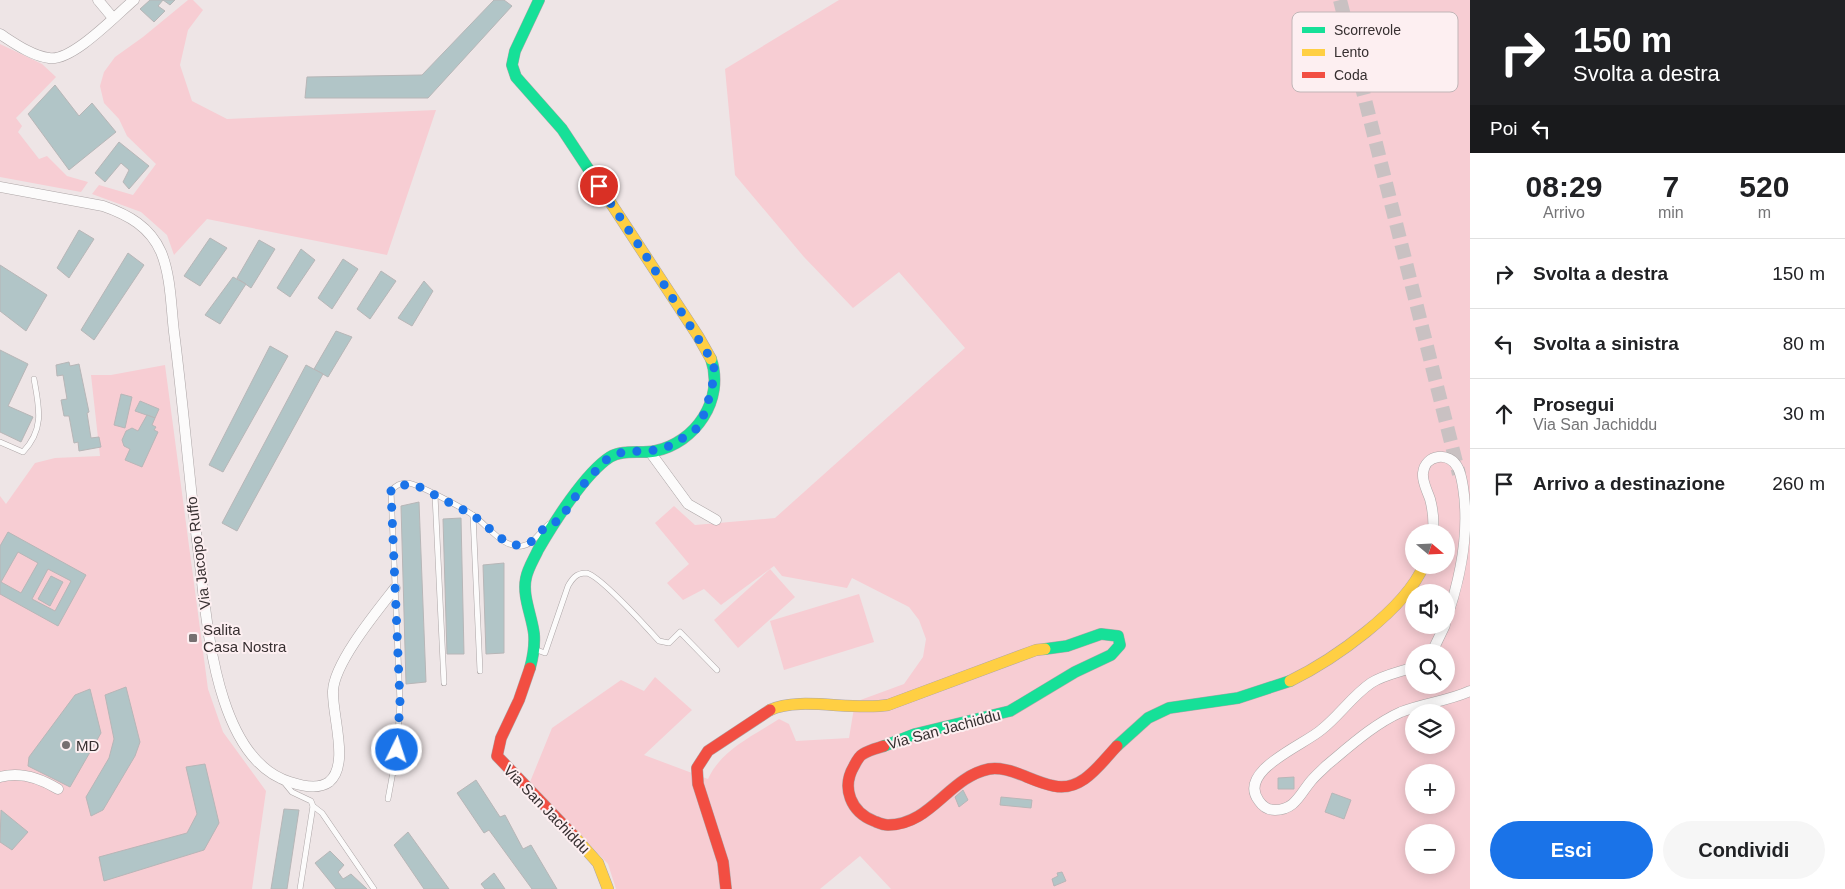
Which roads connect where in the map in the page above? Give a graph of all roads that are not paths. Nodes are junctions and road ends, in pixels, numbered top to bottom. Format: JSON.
{"nodes":[{"id":1,"x":98,"y":0,"type":"edge"},
{"id":2,"x":134,"y":0,"type":"edge"},
{"id":3,"x":539,"y":0,"type":"edge"},
{"id":4,"x":113,"y":18,"type":"junction"},
{"id":5,"x":0,"y":34,"type":"edge"},
{"id":6,"x":0,"y":187,"type":"edge"},
{"id":7,"x":34,"y":379,"type":"dead end"},
{"id":8,"x":0,"y":442,"type":"edge"},
{"id":9,"x":650,"y":452,"type":"junction"},
{"id":10,"x":435,"y":495,"type":"junction"},
{"id":11,"x":473,"y":515,"type":"junction"},
{"id":12,"x":716,"y":520,"type":"dead end"},
{"id":13,"x":559,"y":521,"type":"junction"},
{"id":14,"x":1433,"y":524,"type":"edge"},
{"id":15,"x":1419,"y":574,"type":"edge"},
{"id":16,"x":395,"y":588,"type":"junction"},
{"id":17,"x":1455,"y":596,"type":"edge"},
{"id":18,"x":534,"y":649,"type":"junction"},
{"id":19,"x":717,"y":670,"type":"dead end"},
{"id":20,"x":1405,"y":670,"type":"edge"},
{"id":21,"x":480,"y":671,"type":"dead end"},
{"id":22,"x":444,"y":683,"type":"dead end"},
{"id":23,"x":1470,"y":690,"type":"edge"},
{"id":24,"x":0,"y":777,"type":"edge"},
{"id":25,"x":281,"y":779,"type":"junction"},
{"id":26,"x":58,"y":789,"type":"dead end"},
{"id":27,"x":388,"y":799,"type":"dead end"},
{"id":28,"x":313,"y":806,"type":"junction"},
{"id":29,"x":300,"y":889,"type":"edge"},
{"id":30,"x":374,"y":889,"type":"edge"},
{"id":31,"x":608,"y":889,"type":"edge"},
{"id":32,"x":726,"y":889,"type":"edge"}],
"edges":[{"from":1,"to":4,"type":"street"},
{"from":2,"to":4,"type":"street"},
{"from":3,"to":9,"type":"street","name":"Via San Jachiddu"},
{"from":4,"to":5,"type":"street"},
{"from":6,"to":25,"type":"street","name":"Via Jacopo Ruffo"},
{"from":7,"to":8,"type":"lane"},
{"from":9,"to":12,"type":"street"},
{"from":9,"to":13,"type":"street","name":"Via San Jachiddu"},
{"from":10,"to":11,"type":"lane"},
{"from":10,"to":16,"type":"lane"},
{"from":10,"to":22,"type":"lane"},
{"from":11,"to":13,"type":"lane"},
{"from":11,"to":21,"type":"lane"},
{"from":13,"to":18,"type":"street","name":"Via San Jachiddu"},
{"from":14,"to":17,"type":"street"},
{"from":15,"to":32,"type":"street","name":"Via San Jachiddu"},
{"from":16,"to":25,"type":"street","name":"Via Jacopo Ruffo"},
{"from":16,"to":27,"type":"lane"},
{"from":18,"to":19,"type":"lane"},
{"from":18,"to":31,"type":"street","name":"Via San Jachiddu"},
{"from":20,"to":23,"type":"street"},
{"from":24,"to":26,"type":"street"},
{"from":25,"to":28,"type":"lane"},
{"from":28,"to":29,"type":"lane"},
{"from":28,"to":30,"type":"lane"}]}
